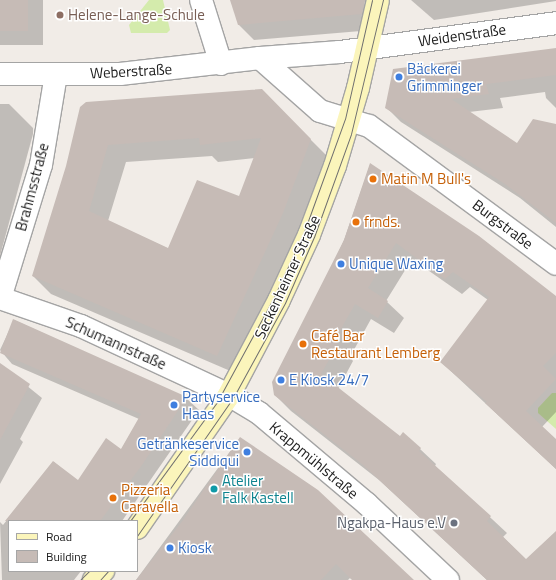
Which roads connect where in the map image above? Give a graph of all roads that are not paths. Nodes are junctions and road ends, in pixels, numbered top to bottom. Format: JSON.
{"nodes":[{"id":1,"x":201,"y":0,"type":"edge"},
{"id":2,"x":378,"y":0,"type":"edge"},
{"id":3,"x":556,"y":23,"type":"edge"},
{"id":4,"x":368,"y":48,"type":"junction"},
{"id":5,"x":260,"y":58,"type":"junction"},
{"id":6,"x":221,"y":64,"type":"junction"},
{"id":7,"x":0,"y":74,"type":"edge"},
{"id":8,"x":56,"y":74,"type":"junction"},
{"id":9,"x":350,"y":120,"type":"junction"},
{"id":10,"x":556,"y":264,"type":"edge"},
{"id":11,"x":0,"y":298,"type":"edge"},
{"id":12,"x":229,"y":395,"type":"junction"},
{"id":13,"x":138,"y":527,"type":"edge"},
{"id":14,"x":102,"y":572,"type":"edge"},
{"id":15,"x":94,"y":580,"type":"edge"},
{"id":16,"x":448,"y":580,"type":"edge"}],
"edges":[{"from":1,"to":6,"type":"street"},
{"from":2,"to":4,"type":"street","name":"Seckenheimer Straße"},
{"from":3,"to":4,"type":"street","name":"Weidenstraße"},
{"from":4,"to":5,"type":"street","name":"Weberstraße"},
{"from":4,"to":9,"type":"street","name":"Seckenheimer Straße"},
{"from":5,"to":6,"type":"street","name":"Weberstraße"},
{"from":5,"to":9,"type":"street"},
{"from":6,"to":8,"type":"street","name":"Weberstraße"},
{"from":7,"to":8,"type":"street","name":"Weberstraße"},
{"from":8,"to":11,"type":"street","name":"Brahmsstraße"},
{"from":9,"to":10,"type":"street","name":"Burgstraße"},
{"from":9,"to":12,"type":"street","name":"Seckenheimer Straße"},
{"from":11,"to":12,"type":"street","name":"Schumannstraße"},
{"from":12,"to":13,"type":"street","name":"Seckenheimer Straße"},
{"from":12,"to":16,"type":"street","name":"Krappmühlstraße"},
{"from":14,"to":15,"type":"street"}]}
